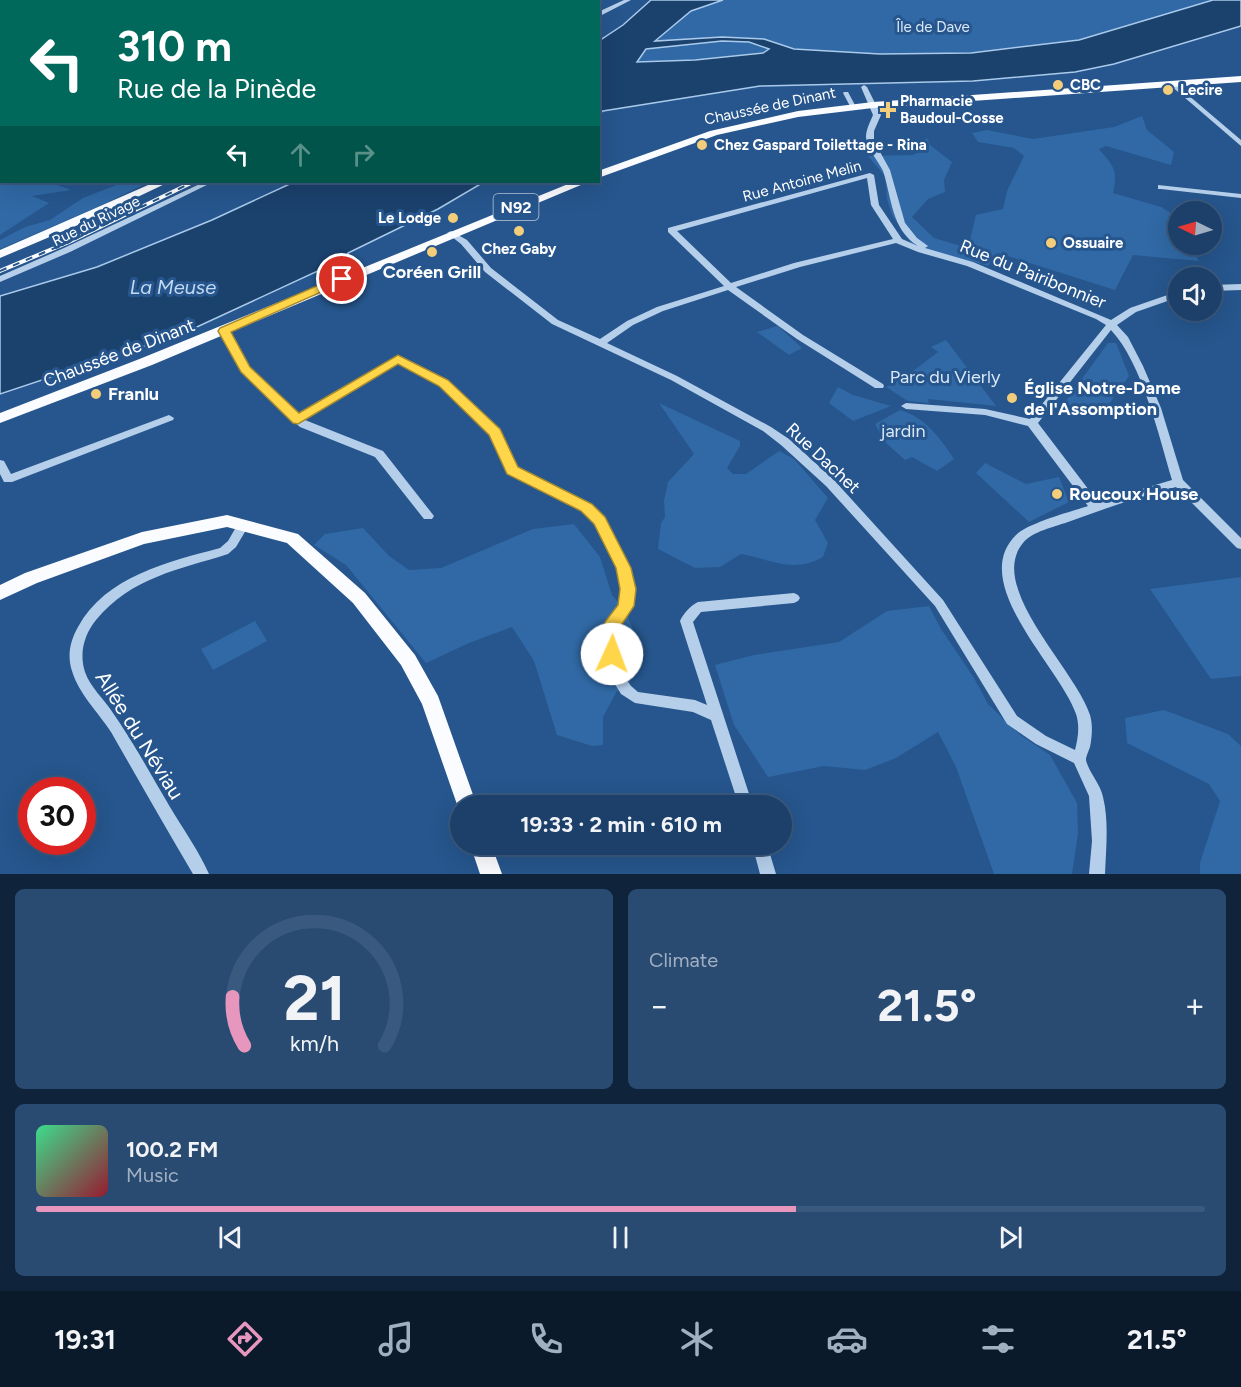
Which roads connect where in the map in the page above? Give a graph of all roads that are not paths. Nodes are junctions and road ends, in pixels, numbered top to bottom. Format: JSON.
{"nodes":[{"id":1,"x":628,"y":0,"type":"edge"},
{"id":2,"x":600,"y":14,"type":"edge"},
{"id":3,"x":1241,"y":80,"type":"edge"},
{"id":4,"x":1172,"y":84,"type":"junction"},
{"id":5,"x":864,"y":87,"type":"dead end"},
{"id":6,"x":846,"y":93,"type":"dead end"},
{"id":7,"x":873,"y":105,"type":"junction"},
{"id":8,"x":853,"y":107,"type":"junction"},
{"id":9,"x":1241,"y":144,"type":"edge"},
{"id":10,"x":600,"y":174,"type":"edge"},
{"id":11,"x":161,"y":183,"type":"edge"},
{"id":12,"x":201,"y":183,"type":"edge"},
{"id":13,"x":579,"y":183,"type":"edge"},
{"id":14,"x":1161,"y":187,"type":"dead end"},
{"id":15,"x":1241,"y":196,"type":"edge"},
{"id":16,"x":451,"y":233,"type":"junction"},
{"id":17,"x":899,"y":240,"type":"junction"},
{"id":18,"x":0,"y":254,"type":"edge"},
{"id":19,"x":942,"y":256,"type":"junction"},
{"id":20,"x":0,"y":279,"type":"edge"},
{"id":21,"x":730,"y":287,"type":"junction"},
{"id":22,"x":1241,"y":287,"type":"edge"},
{"id":23,"x":1222,"y":288,"type":"edge"},
{"id":24,"x":1168,"y":298,"type":"edge"},
{"id":25,"x":1112,"y":324,"type":"junction"},
{"id":26,"x":224,"y":331,"type":"junction"},
{"id":27,"x":599,"y":344,"type":"junction"},
{"id":28,"x":879,"y":386,"type":"dead end"},
{"id":29,"x":906,"y":406,"type":"dead end"},
{"id":30,"x":0,"y":418,"type":"edge"},
{"id":31,"x":169,"y":418,"type":"dead end"},
{"id":32,"x":298,"y":420,"type":"junction"},
{"id":33,"x":1032,"y":423,"type":"junction"},
{"id":34,"x":0,"y":464,"type":"edge"},
{"id":35,"x":1178,"y":482,"type":"junction"},
{"id":36,"x":1095,"y":507,"type":"junction"},
{"id":37,"x":428,"y":516,"type":"dead end"},
{"id":38,"x":243,"y":525,"type":"junction"},
{"id":39,"x":1241,"y":545,"type":"edge"},
{"id":40,"x":0,"y":593,"type":"edge"},
{"id":41,"x":794,"y":598,"type":"dead end"},
{"id":42,"x":717,"y":716,"type":"junction"},
{"id":43,"x":1079,"y":759,"type":"junction"},
{"id":44,"x":463,"y":795,"type":"edge"},
{"id":45,"x":742,"y":795,"type":"edge"},
{"id":46,"x":484,"y":855,"type":"edge"},
{"id":47,"x":762,"y":855,"type":"edge"},
{"id":48,"x":201,"y":874,"type":"edge"},
{"id":49,"x":491,"y":874,"type":"edge"},
{"id":50,"x":768,"y":874,"type":"edge"},
{"id":51,"x":1097,"y":874,"type":"edge"}],
"edges":[{"from":1,"to":2,"type":"street"},
{"from":3,"to":4,"type":"main road","name":"Chaussée de Dinant"},
{"from":4,"to":7,"type":"main road","name":"Chaussée de Dinant"},
{"from":4,"to":9,"type":"street"},
{"from":5,"to":7,"type":"street"},
{"from":6,"to":8,"type":"street"},
{"from":7,"to":8,"type":"main road","name":"Chaussée de Dinant"},
{"from":7,"to":19,"type":"street","name":"Rue du Pairibonnier"},
{"from":8,"to":10,"type":"main road","name":"Chaussée de Dinant"},
{"from":11,"to":18,"type":"main road"},
{"from":12,"to":20,"type":"street","name":"Rue du Rivage"},
{"from":13,"to":16,"type":"main road","name":"Chaussée de Dinant","number":"N92"},
{"from":14,"to":15,"type":"street"},
{"from":16,"to":26,"type":"main road","name":"Chaussée de Dinant","number":"N92"},
{"from":16,"to":27,"type":"street","name":"Rue Dachet"},
{"from":17,"to":19,"type":"street","name":"Rue du Pairibonnier"},
{"from":17,"to":21,"type":"street"},
{"from":17,"to":21,"type":"street","name":"Rue Antoine Melin"},
{"from":19,"to":25,"type":"street","name":"Rue du Pairibonnier"},
{"from":21,"to":27,"type":"street"},
{"from":21,"to":28,"type":"street"},
{"from":22,"to":23,"type":"street"},
{"from":24,"to":25,"type":"street"},
{"from":25,"to":33,"type":"street"},
{"from":25,"to":35,"type":"street"},
{"from":26,"to":30,"type":"main road","name":"Chaussée de Dinant","number":"N92"},
{"from":26,"to":32,"type":"street"},
{"from":27,"to":43,"type":"street","name":"Rue Dachet"},
{"from":29,"to":33,"type":"street"},
{"from":31,"to":34,"type":"street"},
{"from":32,"to":37,"type":"street"},
{"from":32,"to":42,"type":"street"},
{"from":33,"to":36,"type":"street"},
{"from":35,"to":36,"type":"street"},
{"from":35,"to":39,"type":"street"},
{"from":36,"to":43,"type":"street"},
{"from":38,"to":40,"type":"main road"},
{"from":38,"to":44,"type":"main road"},
{"from":38,"to":48,"type":"street","name":"Allée du Néviau"},
{"from":41,"to":42,"type":"street"},
{"from":42,"to":45,"type":"street"},
{"from":43,"to":51,"type":"street"},
{"from":46,"to":49,"type":"main road"},
{"from":47,"to":50,"type":"street"}]}
